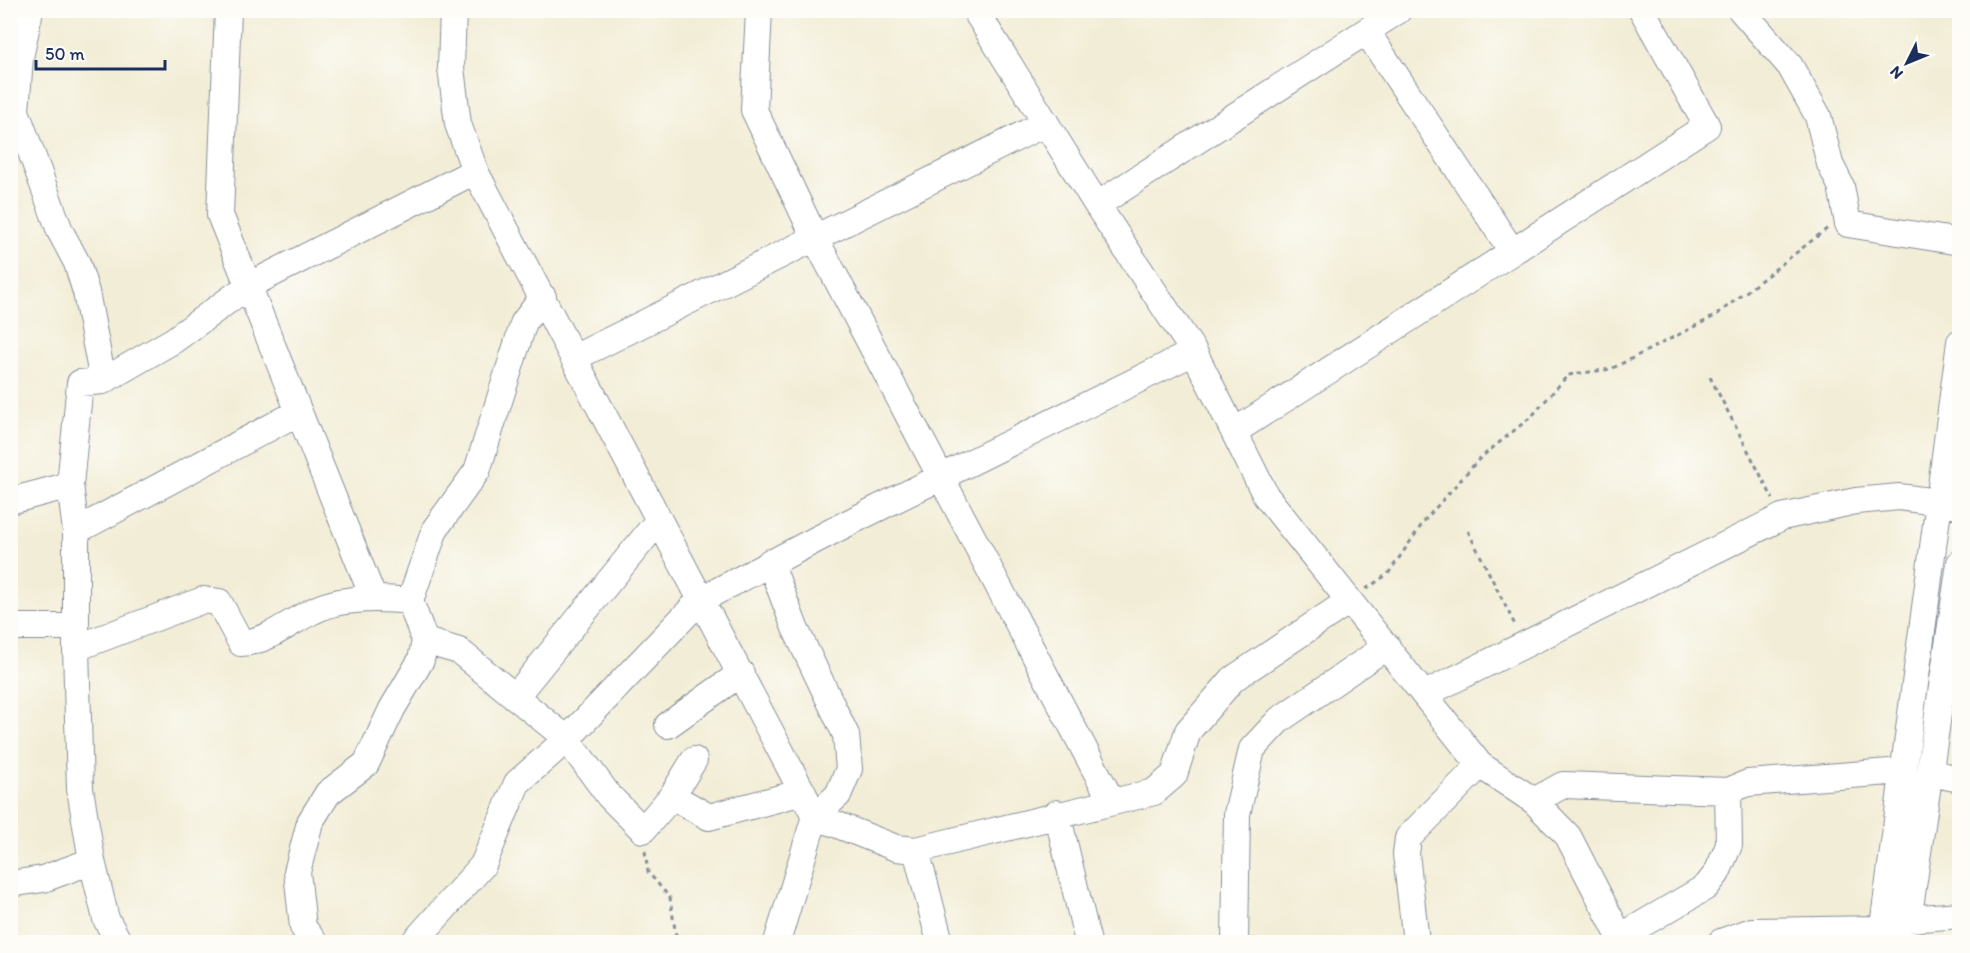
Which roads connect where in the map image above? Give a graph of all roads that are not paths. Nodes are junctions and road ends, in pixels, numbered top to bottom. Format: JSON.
{"nodes":[{"id":1,"x":30,"y":10,"type":"edge"},
{"id":2,"x":228,"y":10,"type":"edge"},
{"id":3,"x":453,"y":10,"type":"edge"},
{"id":4,"x":759,"y":10,"type":"edge"},
{"id":5,"x":975,"y":10,"type":"edge"},
{"id":6,"x":1399,"y":10,"type":"edge"},
{"id":7,"x":1642,"y":10,"type":"edge"},
{"id":8,"x":1741,"y":10,"type":"edge"},
{"id":9,"x":1367,"y":32,"type":"junction"},
{"id":10,"x":1046,"y":123,"type":"junction"},
{"id":11,"x":475,"y":171,"type":"junction"},
{"id":12,"x":1097,"y":205,"type":"junction"},
{"id":13,"x":816,"y":240,"type":"junction"},
{"id":14,"x":1959,"y":242,"type":"edge"},
{"id":15,"x":1512,"y":251,"type":"junction"},
{"id":16,"x":248,"y":285,"type":"junction"},
{"id":17,"x":543,"y":297,"type":"junction"},
{"id":18,"x":1959,"y":342,"type":"edge"},
{"id":19,"x":1194,"y":352,"type":"junction"},
{"id":20,"x":574,"y":358,"type":"junction"},
{"id":21,"x":104,"y":381,"type":"junction"},
{"id":22,"x":297,"y":413,"type":"junction"},
{"id":23,"x":1235,"y":431,"type":"junction"},
{"id":24,"x":941,"y":477,"type":"junction"},
{"id":25,"x":70,"y":485,"type":"junction"},
{"id":26,"x":10,"y":501,"type":"edge"},
{"id":27,"x":1948,"y":503,"type":"edge"},
{"id":28,"x":658,"y":521,"type":"junction"},
{"id":29,"x":76,"y":531,"type":"junction"},
{"id":30,"x":770,"y":562,"type":"junction"},
{"id":31,"x":1959,"y":563,"type":"edge"},
{"id":32,"x":373,"y":597,"type":"junction"},
{"id":33,"x":700,"y":600,"type":"junction"},
{"id":34,"x":410,"y":601,"type":"junction"},
{"id":35,"x":1349,"y":601,"type":"junction"},
{"id":36,"x":10,"y":627,"type":"edge"},
{"id":37,"x":76,"y":637,"type":"junction"},
{"id":38,"x":425,"y":641,"type":"junction"},
{"id":39,"x":1387,"y":646,"type":"junction"},
{"id":40,"x":741,"y":673,"type":"junction"},
{"id":41,"x":1425,"y":694,"type":"junction"},
{"id":42,"x":515,"y":697,"type":"junction"},
{"id":43,"x":668,"y":725,"type":"dead end"},
{"id":44,"x":567,"y":739,"type":"junction"},
{"id":45,"x":694,"y":760,"type":"dead end"},
{"id":46,"x":1480,"y":765,"type":"junction"},
{"id":47,"x":1903,"y":771,"type":"junction"},
{"id":48,"x":1931,"y":773,"type":"junction"},
{"id":49,"x":1959,"y":779,"type":"edge"},
{"id":50,"x":1728,"y":790,"type":"junction"},
{"id":51,"x":803,"y":792,"type":"junction"},
{"id":52,"x":672,"y":796,"type":"junction"},
{"id":53,"x":1111,"y":800,"type":"junction"},
{"id":54,"x":1534,"y":801,"type":"junction"},
{"id":55,"x":1057,"y":813,"type":"junction"},
{"id":56,"x":815,"y":816,"type":"junction"},
{"id":57,"x":916,"y":850,"type":"junction"},
{"id":58,"x":92,"y":861,"type":"junction"},
{"id":59,"x":10,"y":884,"type":"edge"},
{"id":60,"x":1959,"y":915,"type":"edge"},
{"id":61,"x":1907,"y":931,"type":"edge"},
{"id":62,"x":1882,"y":936,"type":"edge"},
{"id":63,"x":1620,"y":940,"type":"edge"},
{"id":64,"x":118,"y":942,"type":"edge"},
{"id":65,"x":314,"y":942,"type":"edge"},
{"id":66,"x":414,"y":942,"type":"edge"},
{"id":67,"x":777,"y":942,"type":"edge"},
{"id":68,"x":940,"y":942,"type":"edge"},
{"id":69,"x":1088,"y":942,"type":"edge"},
{"id":70,"x":1234,"y":942,"type":"edge"},
{"id":71,"x":1416,"y":942,"type":"edge"},
{"id":72,"x":1720,"y":942,"type":"edge"}],
"edges":[{"from":1,"to":21,"type":"street"},
{"from":2,"to":16,"type":"street"},
{"from":3,"to":11,"type":"street"},
{"from":4,"to":13,"type":"street"},
{"from":5,"to":10,"type":"street"},
{"from":6,"to":9,"type":"street"},
{"from":7,"to":15,"type":"street"},
{"from":8,"to":14,"type":"street"},
{"from":9,"to":12,"type":"street"},
{"from":9,"to":15,"type":"street"},
{"from":10,"to":12,"type":"street"},
{"from":10,"to":13,"type":"street"},
{"from":11,"to":16,"type":"street"},
{"from":11,"to":17,"type":"street"},
{"from":12,"to":19,"type":"street"},
{"from":13,"to":20,"type":"street"},
{"from":13,"to":24,"type":"street"},
{"from":15,"to":23,"type":"street"},
{"from":16,"to":21,"type":"street"},
{"from":16,"to":22,"type":"street"},
{"from":17,"to":20,"type":"street"},
{"from":17,"to":34,"type":"street"},
{"from":18,"to":27,"type":"street"},
{"from":19,"to":23,"type":"street"},
{"from":19,"to":24,"type":"street"},
{"from":20,"to":28,"type":"street"},
{"from":21,"to":25,"type":"street"},
{"from":22,"to":29,"type":"street"},
{"from":22,"to":32,"type":"street"},
{"from":23,"to":35,"type":"street"},
{"from":24,"to":30,"type":"street"},
{"from":24,"to":53,"type":"street"},
{"from":25,"to":26,"type":"street"},
{"from":25,"to":29,"type":"street"},
{"from":27,"to":41,"type":"street"},
{"from":27,"to":47,"type":"street"},
{"from":28,"to":33,"type":"street"},
{"from":28,"to":42,"type":"street"},
{"from":29,"to":37,"type":"street"},
{"from":30,"to":33,"type":"street"},
{"from":30,"to":56,"type":"street"},
{"from":31,"to":48,"type":"street"},
{"from":32,"to":34,"type":"street"},
{"from":32,"to":37,"type":"street"},
{"from":33,"to":40,"type":"street"},
{"from":33,"to":44,"type":"street"},
{"from":34,"to":38,"type":"street"},
{"from":35,"to":39,"type":"street"},
{"from":35,"to":53,"type":"street"},
{"from":36,"to":37,"type":"street"},
{"from":37,"to":58,"type":"street"},
{"from":38,"to":42,"type":"street"},
{"from":38,"to":65,"type":"street"},
{"from":39,"to":41,"type":"street"},
{"from":39,"to":70,"type":"street"},
{"from":40,"to":43,"type":"street"},
{"from":40,"to":51,"type":"street"},
{"from":41,"to":46,"type":"street"},
{"from":42,"to":44,"type":"street"},
{"from":44,"to":52,"type":"street"},
{"from":44,"to":66,"type":"street"},
{"from":45,"to":52,"type":"street"},
{"from":46,"to":54,"type":"street"},
{"from":46,"to":71,"type":"street"},
{"from":47,"to":50,"type":"street"},
{"from":47,"to":62,"type":"street"},
{"from":48,"to":49,"type":"street"},
{"from":48,"to":61,"type":"street"},
{"from":50,"to":54,"type":"street"},
{"from":50,"to":63,"type":"street"},
{"from":51,"to":52,"type":"street"},
{"from":51,"to":56,"type":"street"},
{"from":53,"to":55,"type":"street"},
{"from":54,"to":63,"type":"street"},
{"from":55,"to":57,"type":"street"},
{"from":55,"to":69,"type":"street"},
{"from":56,"to":57,"type":"street"},
{"from":56,"to":67,"type":"street"},
{"from":57,"to":68,"type":"street"},
{"from":58,"to":59,"type":"street"},
{"from":58,"to":64,"type":"street"},
{"from":60,"to":61,"type":"street"},
{"from":62,"to":72,"type":"street"}]}
